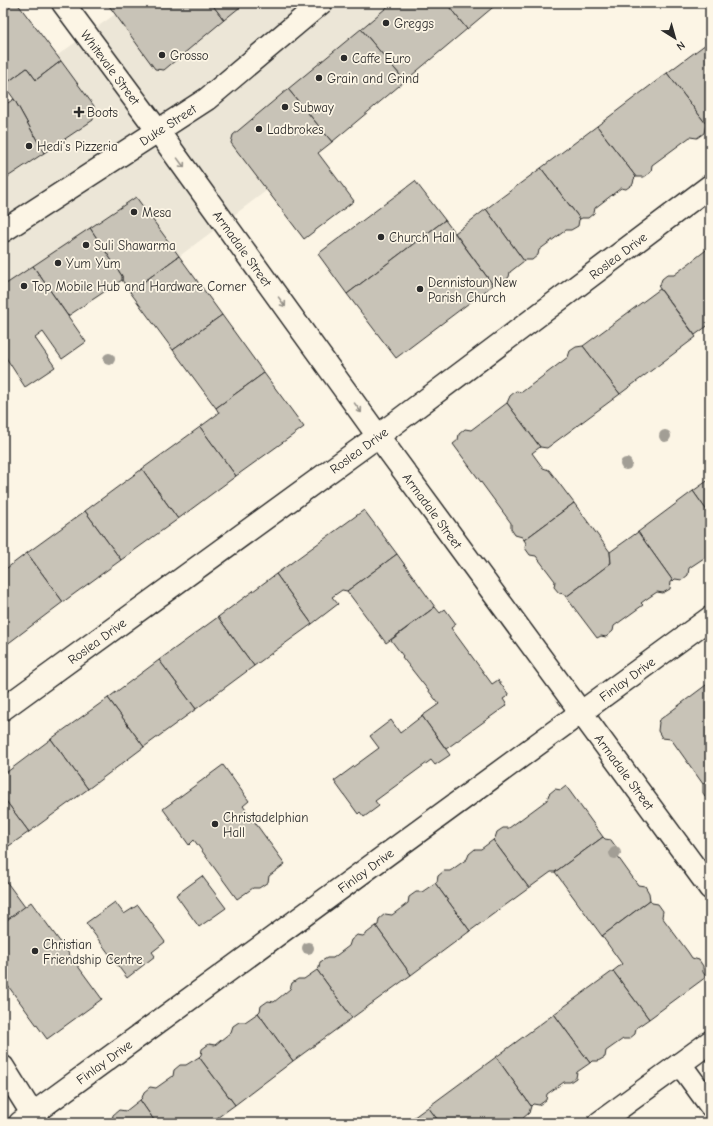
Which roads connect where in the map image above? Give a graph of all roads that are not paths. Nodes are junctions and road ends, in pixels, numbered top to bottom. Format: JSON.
{"nodes":[{"id":1,"x":63,"y":3,"type":"edge"},
{"id":2,"x":321,"y":3,"type":"edge"},
{"id":3,"x":158,"y":131,"type":"junction"},
{"id":4,"x":710,"y":186,"type":"edge"},
{"id":5,"x":3,"y":231,"type":"edge"},
{"id":6,"x":378,"y":436,"type":"junction"},
{"id":7,"x":710,"y":618,"type":"edge"},
{"id":8,"x":3,"y":709,"type":"edge"},
{"id":9,"x":581,"y":711,"type":"junction"},
{"id":10,"x":710,"y":888,"type":"edge"},
{"id":11,"x":710,"y":1042,"type":"edge"},
{"id":12,"x":680,"y":1064,"type":"junction"},
{"id":13,"x":3,"y":1067,"type":"edge"},
{"id":14,"x":710,"y":1105,"type":"edge"},
{"id":15,"x":30,"y":1120,"type":"edge"},
{"id":16,"x":598,"y":1123,"type":"edge"}],
"edges":[{"from":1,"to":3,"type":"street","name":"Whitevale Street"},
{"from":2,"to":3,"type":"street","name":"Duke Street"},
{"from":3,"to":5,"type":"street","name":"Duke Street"},
{"from":3,"to":6,"type":"street","name":"Armadale Street","one_way":true},
{"from":4,"to":6,"type":"street","name":"Roslea Drive"},
{"from":6,"to":8,"type":"street","name":"Roslea Drive"},
{"from":6,"to":9,"type":"street","name":"Armadale Street"},
{"from":7,"to":9,"type":"street","name":"Finlay Drive"},
{"from":9,"to":10,"type":"street","name":"Armadale Street"},
{"from":9,"to":15,"type":"street","name":"Finlay Drive"},
{"from":11,"to":12,"type":"street"},
{"from":12,"to":14,"type":"street"},
{"from":12,"to":16,"type":"street"},
{"from":13,"to":15,"type":"street"}]}
